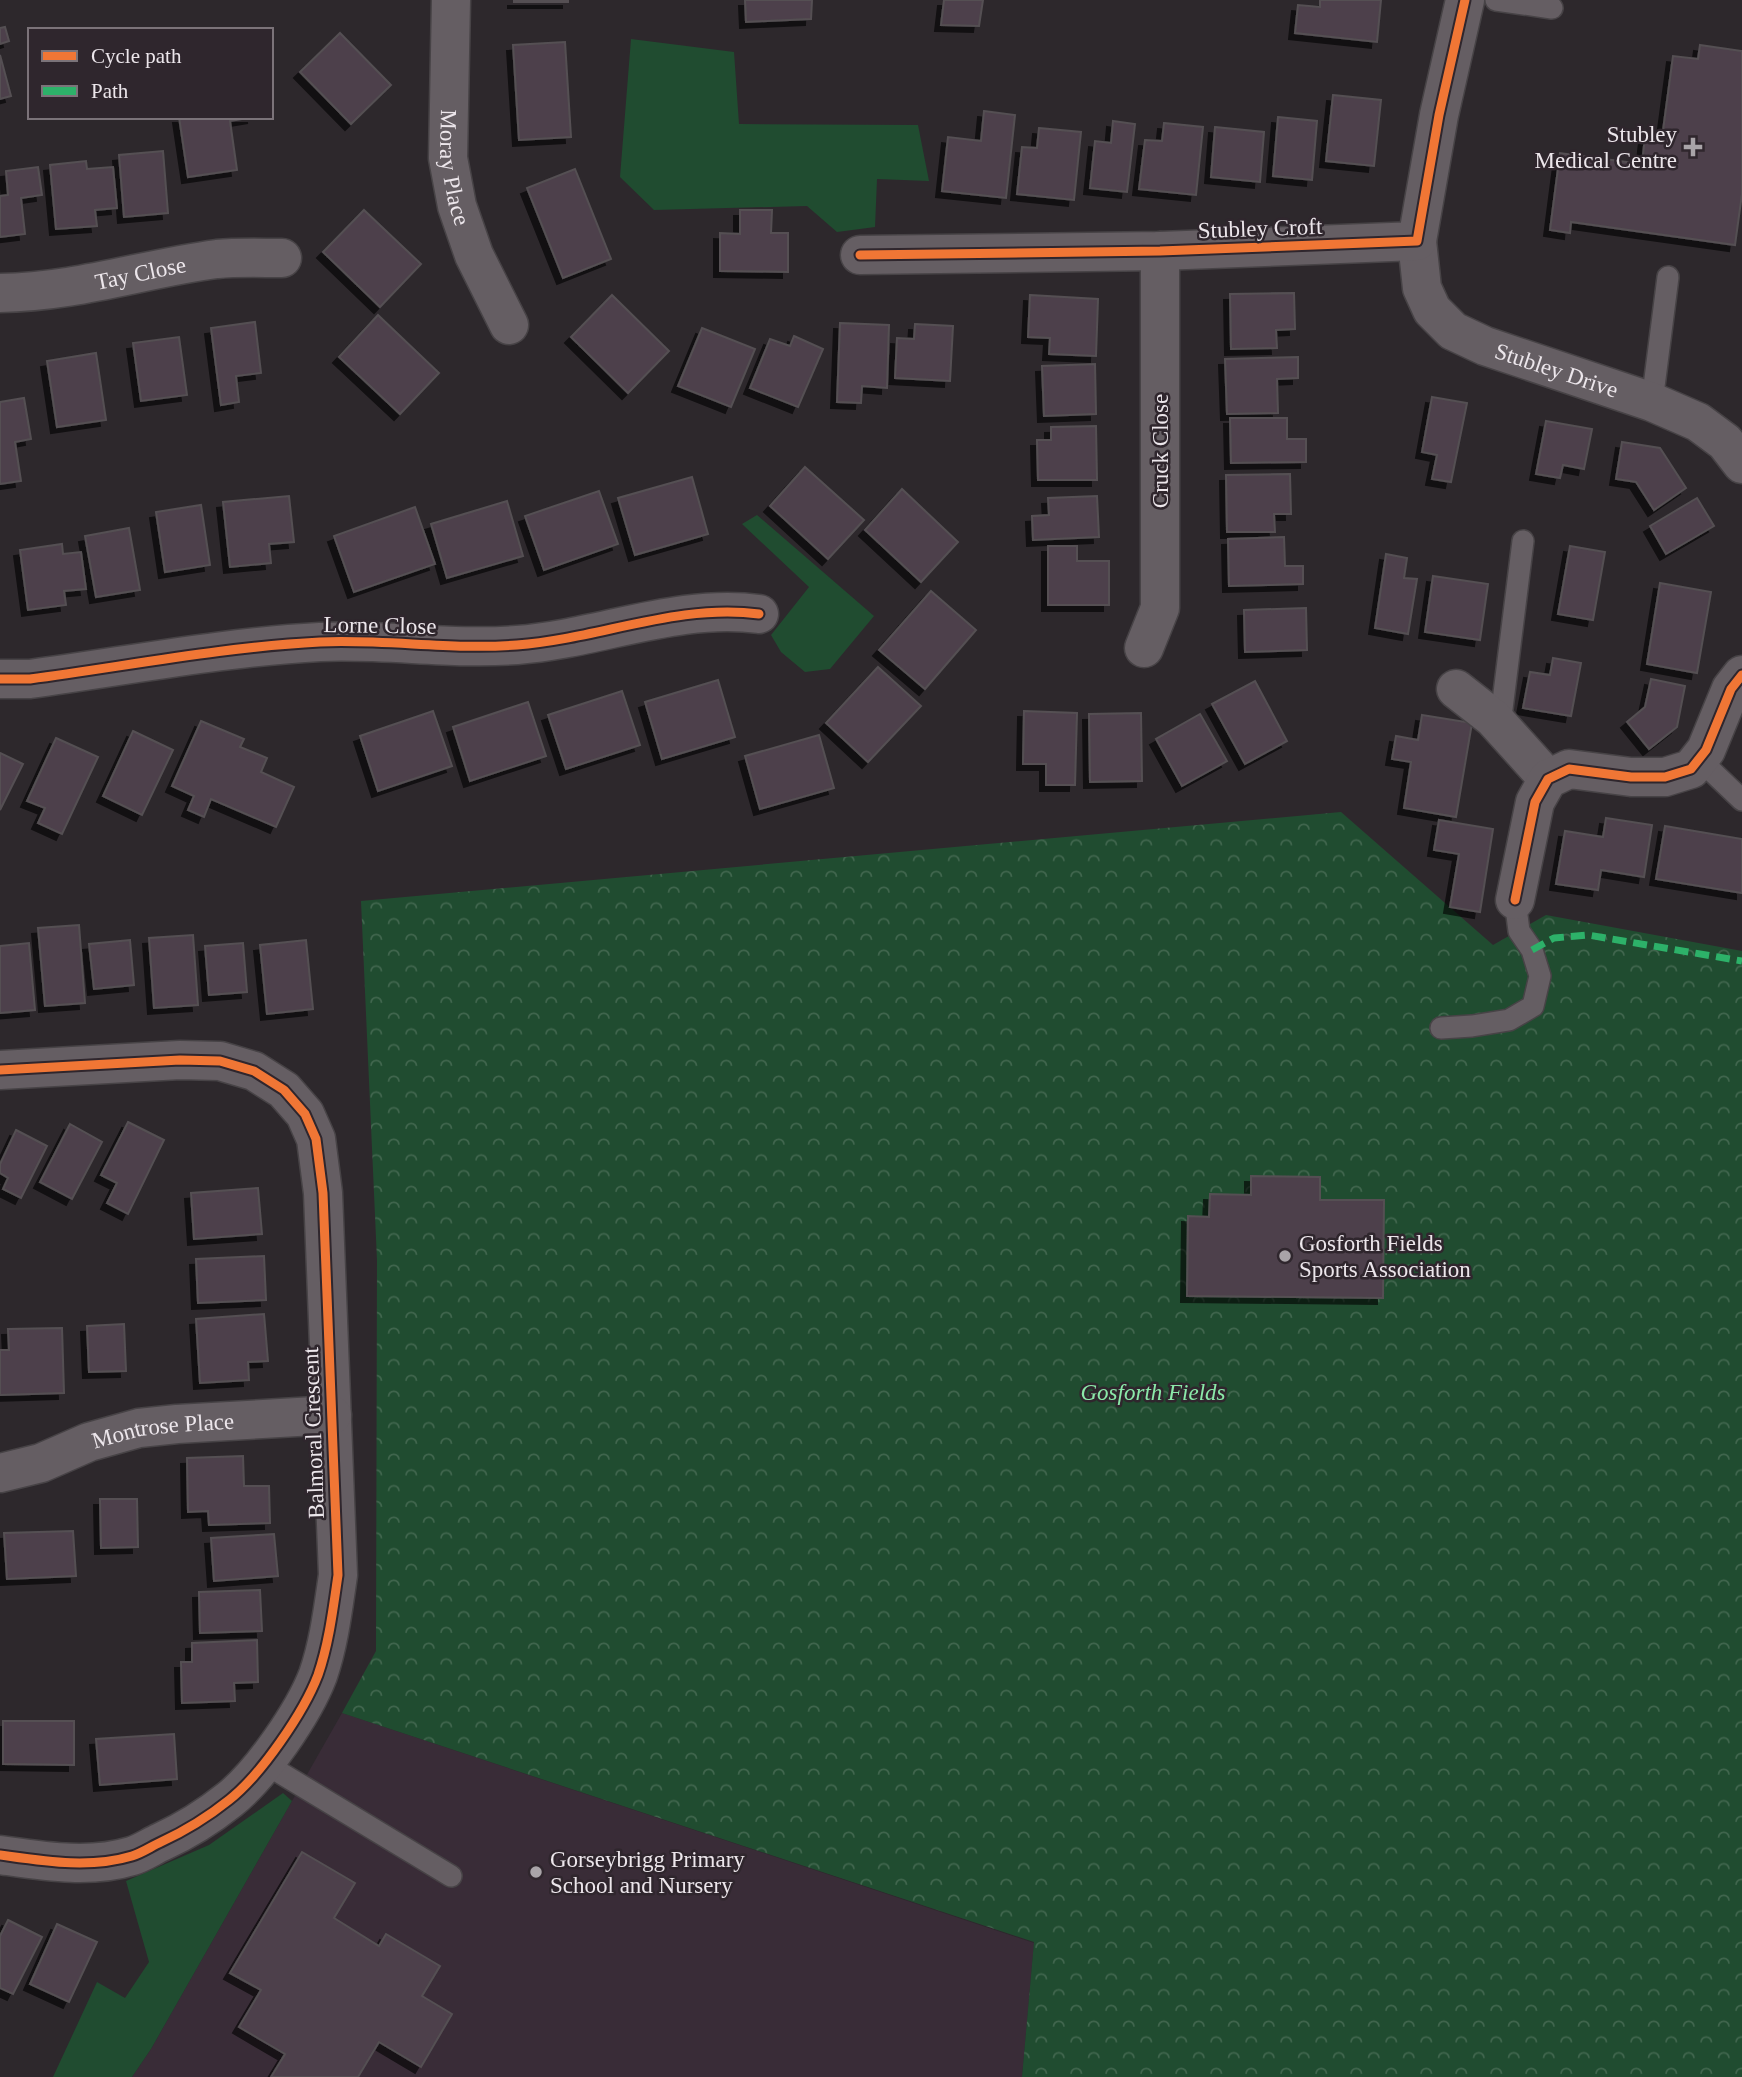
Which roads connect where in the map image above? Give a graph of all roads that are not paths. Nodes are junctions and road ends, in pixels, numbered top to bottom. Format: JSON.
{"nodes":[{"id":1,"x":451,"y":0,"type":"edge"},
{"id":2,"x":1465,"y":0,"type":"edge"},
{"id":3,"x":1496,"y":0,"type":"edge"},
{"id":4,"x":1552,"y":8,"type":"dead end"},
{"id":5,"x":1417,"y":241,"type":"junction"},
{"id":6,"x":1160,"y":251,"type":"junction"},
{"id":7,"x":860,"y":255,"type":"dead end"},
{"id":8,"x":282,"y":258,"type":"dead end"},
{"id":9,"x":1668,"y":277,"type":"dead end"},
{"id":10,"x":0,"y":293,"type":"edge"},
{"id":11,"x":509,"y":325,"type":"dead end"},
{"id":12,"x":1652,"y":402,"type":"junction"},
{"id":13,"x":1742,"y":464,"type":"edge"},
{"id":14,"x":1523,"y":541,"type":"dead end"},
{"id":15,"x":759,"y":614,"type":"dead end"},
{"id":16,"x":1144,"y":649,"type":"dead end"},
{"id":17,"x":1742,"y":675,"type":"edge"},
{"id":18,"x":0,"y":679,"type":"edge"},
{"id":19,"x":1456,"y":689,"type":"dead end"},
{"id":20,"x":1500,"y":725,"type":"junction"},
{"id":21,"x":1699,"y":759,"type":"junction"},
{"id":22,"x":1548,"y":779,"type":"junction"},
{"id":23,"x":1742,"y":800,"type":"edge"},
{"id":24,"x":1515,"y":900,"type":"joint"},
{"id":25,"x":1441,"y":1028,"type":"dead end"},
{"id":26,"x":0,"y":1070,"type":"edge"},
{"id":27,"x":332,"y":1415,"type":"junction"},
{"id":28,"x":0,"y":1473,"type":"edge"},
{"id":29,"x":264,"y":1763,"type":"junction"},
{"id":30,"x":0,"y":1855,"type":"edge"},
{"id":31,"x":451,"y":1875,"type":"dead end"}],
"edges":[{"from":1,"to":11,"type":"street","name":"Moray Place"},
{"from":2,"to":5,"type":"street"},
{"from":3,"to":4,"type":"lane"},
{"from":5,"to":6,"type":"street","name":"Stubley Croft"},
{"from":5,"to":12,"type":"street","name":"Stubley Drive"},
{"from":6,"to":7,"type":"street","name":"Stubley Croft"},
{"from":6,"to":16,"type":"street","name":"Cruck Close"},
{"from":8,"to":10,"type":"street","name":"Tay Close"},
{"from":9,"to":12,"type":"lane"},
{"from":12,"to":13,"type":"street","name":"Stubley Drive"},
{"from":14,"to":20,"type":"lane"},
{"from":15,"to":18,"type":"street","name":"Lorne Close"},
{"from":17,"to":21,"type":"street"},
{"from":19,"to":20,"type":"street"},
{"from":20,"to":22,"type":"street"},
{"from":21,"to":22,"type":"street"},
{"from":21,"to":23,"type":"lane"},
{"from":22,"to":24,"type":"street"},
{"from":24,"to":25,"type":"lane"},
{"from":26,"to":27,"type":"street","name":"Balmoral Crescent"},
{"from":27,"to":28,"type":"street","name":"Montrose Place"},
{"from":27,"to":29,"type":"street","name":"Balmoral Crescent"},
{"from":29,"to":30,"type":"street","name":"Balmoral Crescent"},
{"from":29,"to":31,"type":"lane"}]}
